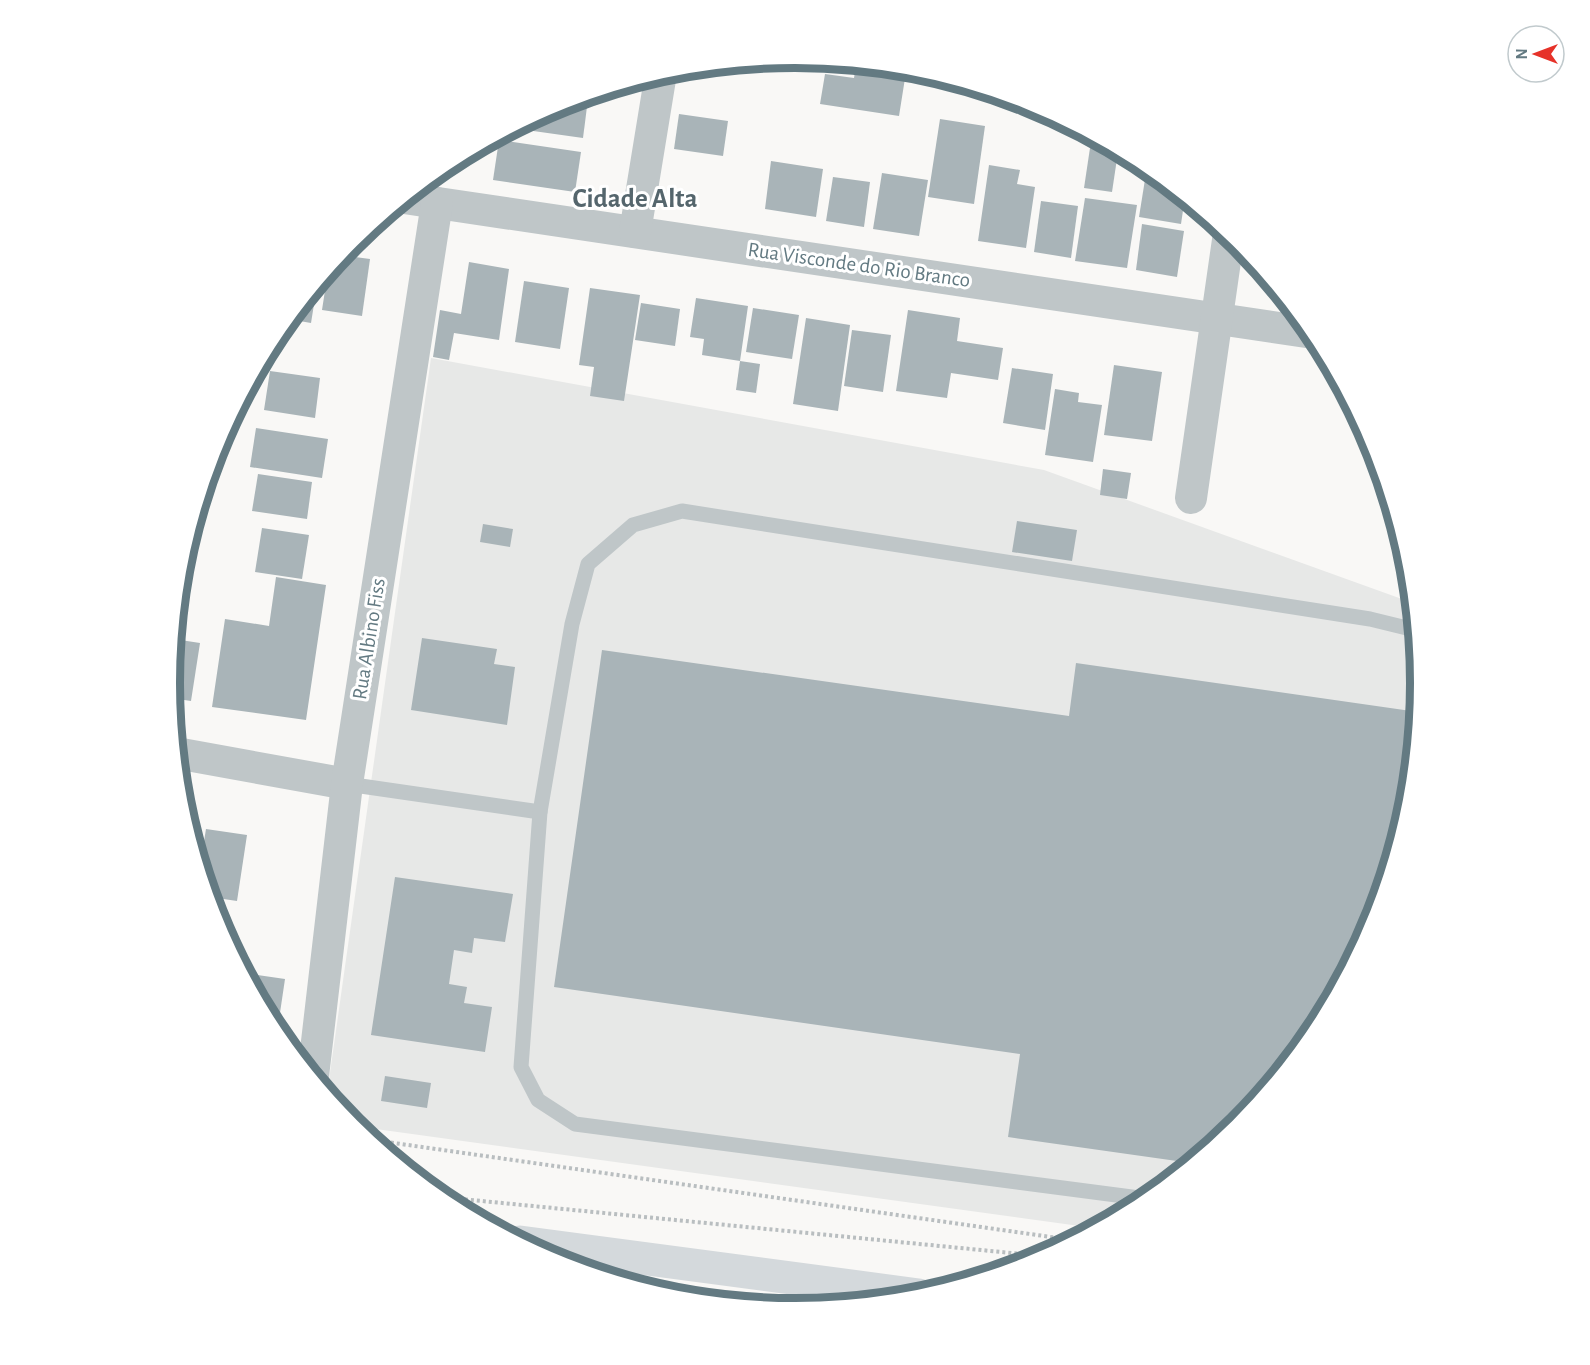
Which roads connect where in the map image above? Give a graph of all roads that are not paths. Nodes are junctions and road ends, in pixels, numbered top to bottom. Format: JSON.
{"nodes":[{"id":1,"x":659,"y":83,"type":"edge"},
{"id":2,"x":416,"y":199,"type":"edge"},
{"id":3,"x":437,"y":202,"type":"junction"},
{"id":4,"x":635,"y":232,"type":"junction"},
{"id":5,"x":1227,"y":245,"type":"edge"},
{"id":6,"x":1216,"y":317,"type":"junction"},
{"id":7,"x":1299,"y":331,"type":"edge"},
{"id":8,"x":1191,"y":498,"type":"dead end"},
{"id":9,"x":1408,"y":628,"type":"edge"},
{"id":10,"x":184,"y":754,"type":"edge"},
{"id":11,"x":347,"y":784,"type":"junction"},
{"id":12,"x":540,"y":812,"type":"junction"},
{"id":13,"x":314,"y":1066,"type":"edge"},
{"id":14,"x":1132,"y":1197,"type":"edge"},
{"id":15,"x":549,"y":1246,"type":"edge"},
{"id":16,"x":885,"y":1290,"type":"edge"}],
"edges":[{"from":1,"to":4,"type":"street"},
{"from":2,"to":3,"type":"street","name":"Rua Visconde do Rio Branco"},
{"from":3,"to":4,"type":"street","name":"Rua Visconde do Rio Branco"},
{"from":3,"to":11,"type":"street","name":"Rua Albino Fiss"},
{"from":4,"to":6,"type":"street","name":"Rua Visconde do Rio Branco"},
{"from":5,"to":6,"type":"street"},
{"from":6,"to":7,"type":"street","name":"Rua Visconde do Rio Branco"},
{"from":6,"to":8,"type":"street"},
{"from":9,"to":12,"type":"lane"},
{"from":10,"to":11,"type":"street"},
{"from":11,"to":12,"type":"lane"},
{"from":11,"to":13,"type":"street","name":"Rua Albino Fiss"},
{"from":12,"to":14,"type":"lane"},
{"from":15,"to":16,"type":"main road"}]}
